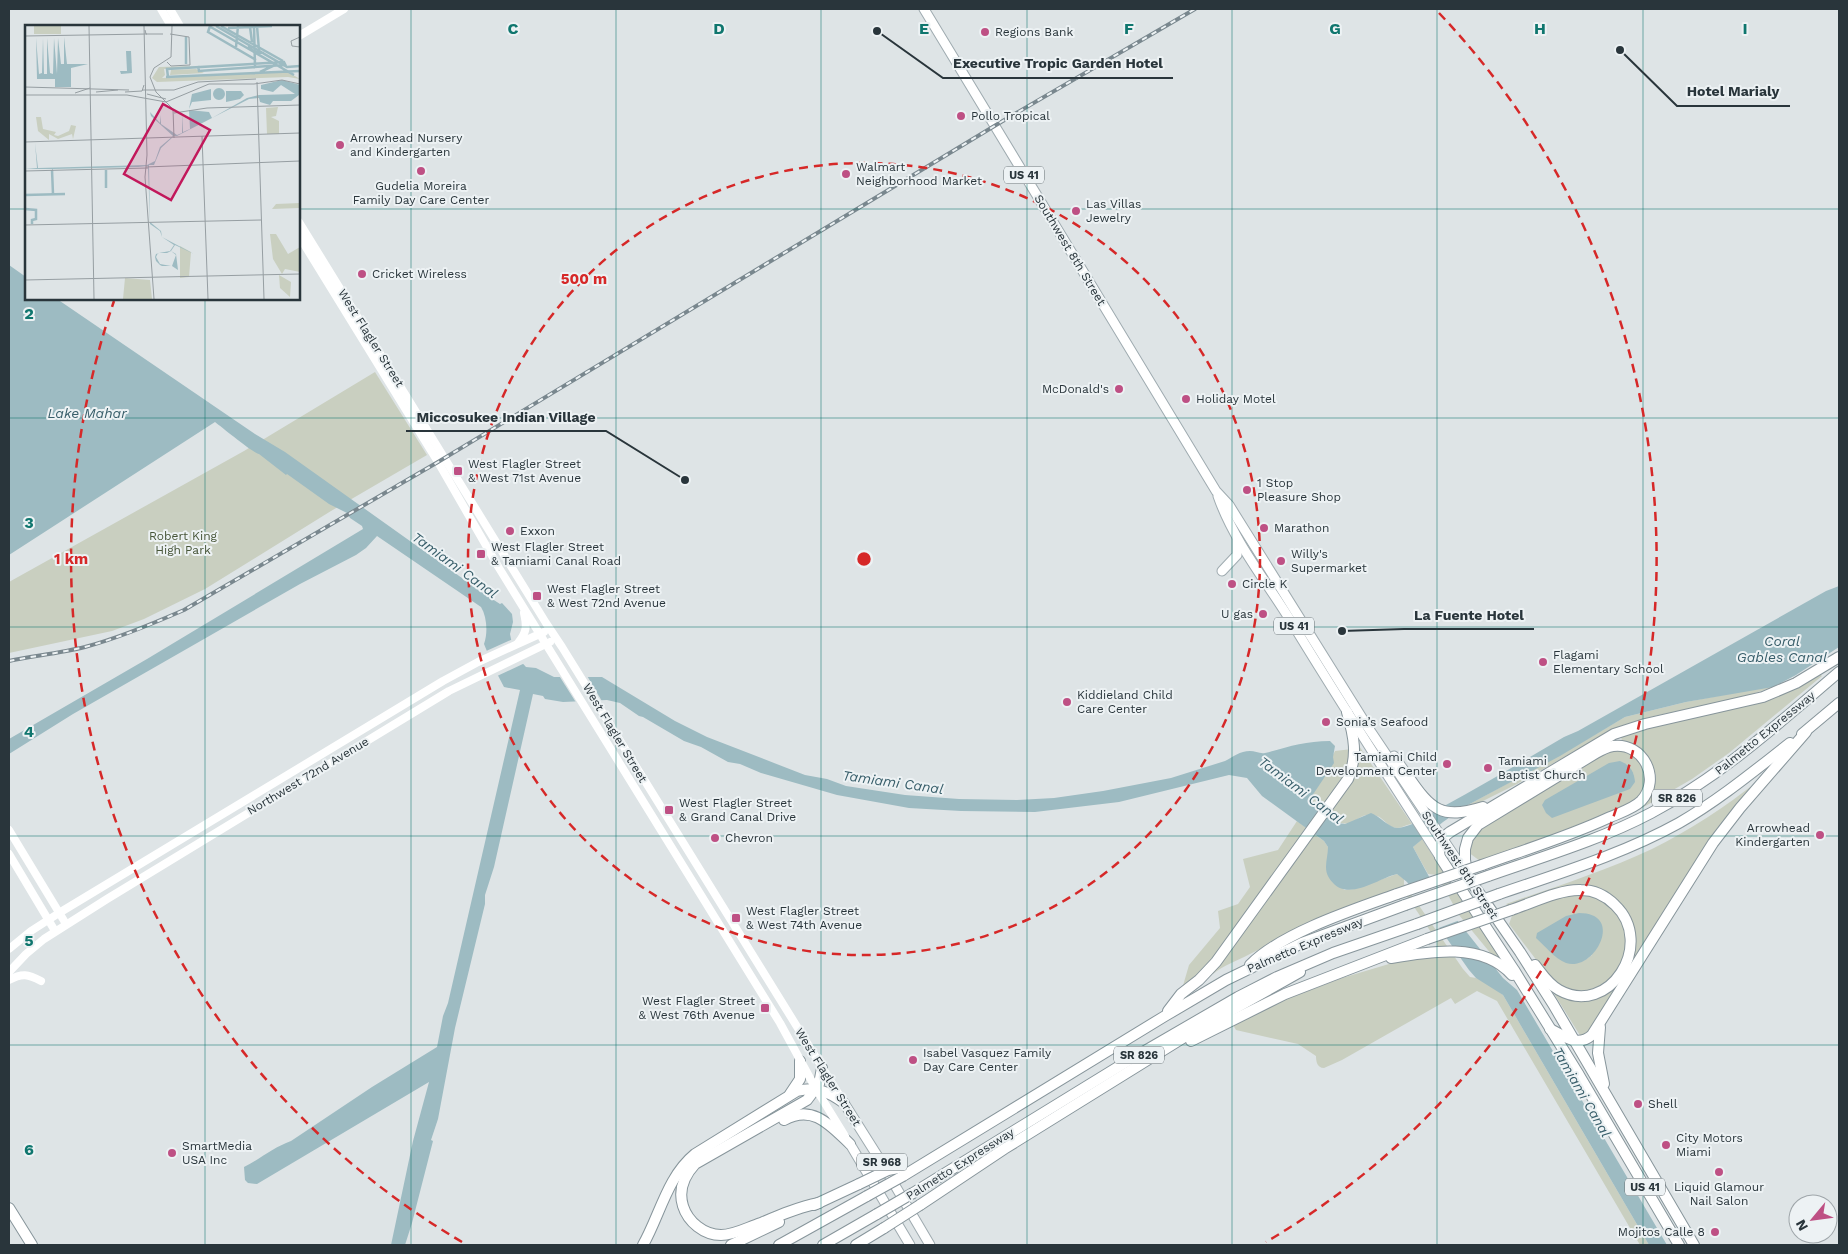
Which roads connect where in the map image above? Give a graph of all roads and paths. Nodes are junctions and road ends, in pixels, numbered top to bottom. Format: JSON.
{"nodes":[{"id":1,"x":161,"y":9,"type":"edge"},
{"id":2,"x":170,"y":9,"type":"edge"},
{"id":3,"x":344,"y":9,"type":"edge"},
{"id":4,"x":924,"y":9,"type":"edge"},
{"id":5,"x":171,"y":25,"type":"edge"},
{"id":6,"x":179,"y":25,"type":"edge"},
{"id":7,"x":300,"y":35,"type":"edge"},
{"id":8,"x":300,"y":224,"type":"edge"},
{"id":9,"x":300,"y":238,"type":"edge"},
{"id":10,"x":410,"y":409,"type":"junction"},
{"id":11,"x":1216,"y":491,"type":"junction"},
{"id":12,"x":1237,"y":536,"type":"junction"},
{"id":13,"x":1222,"y":571,"type":"dead end"},
{"id":14,"x":523,"y":606,"type":"junction"},
{"id":15,"x":550,"y":629,"type":"junction"},
{"id":16,"x":541,"y":634,"type":"junction"},
{"id":17,"x":556,"y":638,"type":"junction"},
{"id":18,"x":516,"y":644,"type":"junction"},
{"id":19,"x":546,"y":644,"type":"junction"},
{"id":20,"x":1839,"y":657,"type":"edge"},
{"id":21,"x":1318,"y":665,"type":"junction"},
{"id":22,"x":1332,"y":670,"type":"junction"},
{"id":23,"x":1839,"y":672,"type":"edge"},
{"id":24,"x":443,"y":681,"type":"junction"},
{"id":25,"x":449,"y":691,"type":"junction"},
{"id":26,"x":1839,"y":703,"type":"edge"},
{"id":27,"x":400,"y":706,"type":"junction"},
{"id":28,"x":1347,"y":712,"type":"junction"},
{"id":29,"x":406,"y":717,"type":"junction"},
{"id":30,"x":1367,"y":726,"type":"junction"},
{"id":31,"x":1806,"y":732,"type":"junction"},
{"id":32,"x":336,"y":745,"type":"junction"},
{"id":33,"x":1373,"y":753,"type":"junction"},
{"id":34,"x":342,"y":756,"type":"junction"},
{"id":35,"x":1408,"y":776,"type":"joint"},
{"id":36,"x":633,"y":784,"type":"junction"},
{"id":37,"x":270,"y":785,"type":"junction"},
{"id":38,"x":650,"y":791,"type":"junction"},
{"id":39,"x":277,"y":795,"type":"junction"},
{"id":40,"x":1498,"y":802,"type":"junction"},
{"id":41,"x":207,"y":823,"type":"junction"},
{"id":42,"x":9,"y":830,"type":"edge"},
{"id":43,"x":214,"y":834,"type":"junction"},
{"id":44,"x":1440,"y":835,"type":"junction"},
{"id":45,"x":9,"y":854,"type":"edge"},
{"id":46,"x":1440,"y":856,"type":"junction"},
{"id":47,"x":143,"y":862,"type":"junction"},
{"id":48,"x":150,"y":873,"type":"junction"},
{"id":49,"x":1468,"y":877,"type":"junction"},
{"id":50,"x":59,"y":913,"type":"junction"},
{"id":51,"x":48,"y":920,"type":"junction"},
{"id":52,"x":66,"y":924,"type":"junction"},
{"id":53,"x":55,"y":931,"type":"junction"},
{"id":54,"x":9,"y":949,"type":"edge"},
{"id":55,"x":1520,"y":952,"type":"junction"},
{"id":56,"x":1333,"y":953,"type":"junction"},
{"id":57,"x":9,"y":954,"type":"edge"},
{"id":58,"x":21,"y":958,"type":"junction"},
{"id":59,"x":1359,"y":966,"type":"junction"},
{"id":60,"x":1245,"y":970,"type":"junction"},
{"id":61,"x":9,"y":972,"type":"edge"},
{"id":62,"x":751,"y":975,"type":"junction"},
{"id":63,"x":766,"y":978,"type":"junction"},
{"id":64,"x":9,"y":980,"type":"edge"},
{"id":65,"x":41,"y":981,"type":"dead end"},
{"id":66,"x":1529,"y":994,"type":"junction"},
{"id":67,"x":1165,"y":1016,"type":"junction"},
{"id":68,"x":1600,"y":1023,"type":"junction"},
{"id":69,"x":1550,"y":1029,"type":"junction"},
{"id":70,"x":790,"y":1039,"type":"junction"},
{"id":71,"x":1575,"y":1042,"type":"junction"},
{"id":72,"x":809,"y":1047,"type":"junction"},
{"id":73,"x":800,"y":1061,"type":"junction"},
{"id":74,"x":822,"y":1068,"type":"junction"},
{"id":75,"x":1130,"y":1072,"type":"junction"},
{"id":76,"x":816,"y":1089,"type":"junction"},
{"id":77,"x":1606,"y":1095,"type":"junction"},
{"id":78,"x":789,"y":1096,"type":"junction"},
{"id":79,"x":844,"y":1103,"type":"junction"},
{"id":80,"x":766,"y":1124,"type":"junction"},
{"id":81,"x":1610,"y":1129,"type":"junction"},
{"id":82,"x":1630,"y":1135,"type":"junction"},
{"id":83,"x":850,"y":1144,"type":"junction"},
{"id":84,"x":900,"y":1172,"type":"junction"},
{"id":85,"x":819,"y":1203,"type":"junction"},
{"id":86,"x":9,"y":1208,"type":"edge"},
{"id":87,"x":32,"y":1245,"type":"edge"},
{"id":88,"x":643,"y":1245,"type":"edge"},
{"id":89,"x":731,"y":1245,"type":"edge"},
{"id":90,"x":779,"y":1245,"type":"edge"},
{"id":91,"x":823,"y":1245,"type":"edge"},
{"id":92,"x":856,"y":1245,"type":"edge"},
{"id":93,"x":910,"y":1245,"type":"edge"},
{"id":94,"x":930,"y":1245,"type":"edge"},
{"id":95,"x":1679,"y":1245,"type":"edge"},
{"id":96,"x":1694,"y":1245,"type":"edge"}],
"edges":[{"from":1,"to":5,"type":"main road"},
{"from":2,"to":6,"type":"main road"},
{"from":3,"to":7,"type":"main road"},
{"from":4,"to":11,"type":"main road","name":"Southwest 8th Street","number":"US 41"},
{"from":8,"to":10,"type":"main road","name":"West Flagler Street","number":"SR 968"},
{"from":9,"to":10,"type":"main road","name":"West Flagler Street","number":"SR 968"},
{"from":10,"to":14,"type":"main road","name":"West Flagler Street","number":"SR 968"},
{"from":10,"to":15,"type":"main road","name":"West Flagler Street","number":"SR 968"},
{"from":11,"to":12,"type":"main road","name":"Southwest 8th Street","number":"US 41"},
{"from":11,"to":22,"type":"main road","name":"Southwest 8th Street","number":"US 41"},
{"from":12,"to":13,"type":"main road"},
{"from":12,"to":21,"type":"main road","name":"Southwest 8th Street","number":"US 41"},
{"from":14,"to":16,"type":"main road","name":"West Flagler Street","number":"SR 968"},
{"from":14,"to":18,"type":"main road"},
{"from":15,"to":16,"type":"main road","name":"Northwest 72nd Avenue"},
{"from":15,"to":17,"type":"main road","name":"West Flagler Street","number":"SR 968"},
{"from":16,"to":18,"type":"main road","name":"Northwest 72nd Avenue"},
{"from":16,"to":19,"type":"main road","name":"West Flagler Street","number":"SR 968"},
{"from":17,"to":19,"type":"main road","name":"Northwest 72nd Avenue"},
{"from":17,"to":38,"type":"main road","name":"West Flagler Street","number":"SR 968"},
{"from":18,"to":24,"type":"main road","name":"Northwest 72nd Avenue"},
{"from":19,"to":25,"type":"main road","name":"Northwest 72nd Avenue"},
{"from":19,"to":36,"type":"main road","name":"West Flagler Street","number":"SR 968"},
{"from":20,"to":40,"type":"highway"},
{"from":21,"to":22,"type":"main road"},
{"from":21,"to":28,"type":"main road","name":"Southwest 8th Street","number":"US 41"},
{"from":22,"to":30,"type":"main road","name":"Southwest 8th Street","number":"US 41"},
{"from":23,"to":60,"type":"highway","name":"Palmetto Expressway","number":"SR 826","bridge":true},
{"from":24,"to":25,"type":"main road"},
{"from":24,"to":27,"type":"main road","name":"Northwest 72nd Avenue"},
{"from":25,"to":29,"type":"main road","name":"Northwest 72nd Avenue"},
{"from":26,"to":31,"type":"highway","name":"Palmetto Expressway","number":"SR 826"},
{"from":27,"to":29,"type":"main road"},
{"from":27,"to":32,"type":"main road","name":"Northwest 72nd Avenue"},
{"from":28,"to":33,"type":"main road","name":"Southwest 8th Street","number":"US 41"},
{"from":28,"to":67,"type":"highway"},
{"from":29,"to":34,"type":"main road","name":"Northwest 72nd Avenue"},
{"from":30,"to":33,"type":"main road"},
{"from":30,"to":35,"type":"main road"},
{"from":30,"to":44,"type":"main road","name":"Southwest 8th Street","number":"US 41"},
{"from":31,"to":56,"type":"highway","name":"Palmetto Expressway","number":"SR 826","bridge":true},
{"from":31,"to":68,"type":"highway"},
{"from":32,"to":34,"type":"main road"},
{"from":32,"to":37,"type":"main road","name":"Northwest 72nd Avenue"},
{"from":33,"to":46,"type":"main road","name":"Southwest 8th Street","number":"US 41"},
{"from":34,"to":39,"type":"main road","name":"Northwest 72nd Avenue"},
{"from":35,"to":40,"type":"highway"},
{"from":36,"to":38,"type":"main road"},
{"from":36,"to":62,"type":"main road","name":"West Flagler Street","number":"SR 968"},
{"from":37,"to":39,"type":"main road"},
{"from":37,"to":41,"type":"main road","name":"Northwest 72nd Avenue"},
{"from":38,"to":63,"type":"main road","name":"West Flagler Street","number":"SR 968"},
{"from":39,"to":43,"type":"main road","name":"Northwest 72nd Avenue"},
{"from":40,"to":44,"type":"highway"},
{"from":41,"to":43,"type":"main road"},
{"from":41,"to":47,"type":"main road","name":"Northwest 72nd Avenue"},
{"from":42,"to":50,"type":"main road"},
{"from":43,"to":48,"type":"main road","name":"Northwest 72nd Avenue"},
{"from":44,"to":46,"type":"highway"},
{"from":44,"to":49,"type":"main road","name":"Southwest 8th Street","number":"US 41"},
{"from":45,"to":51,"type":"main road"},
{"from":46,"to":66,"type":"highway","name":"Southwest 8th Street","number":"US 41"},
{"from":47,"to":48,"type":"main road"},
{"from":47,"to":50,"type":"main road","name":"Northwest 72nd Avenue"},
{"from":48,"to":52,"type":"main road","name":"Northwest 72nd Avenue"},
{"from":49,"to":55,"type":"highway","name":"Southwest 8th Street","number":"US 41"},
{"from":49,"to":60,"type":"highway","bridge":true},
{"from":50,"to":51,"type":"main road","name":"Northwest 72nd Avenue"},
{"from":50,"to":52,"type":"main road"},
{"from":51,"to":53,"type":"main road"},
{"from":51,"to":54,"type":"main road","name":"Northwest 72nd Avenue"},
{"from":52,"to":53,"type":"main road","name":"Northwest 72nd Avenue"},
{"from":53,"to":58,"type":"main road","name":"Northwest 72nd Avenue"},
{"from":55,"to":59,"type":"highway","bridge":true},
{"from":55,"to":71,"type":"highway","name":"Southwest 8th Street","number":"US 41"},
{"from":56,"to":75,"type":"highway"},
{"from":56,"to":91,"type":"highway","name":"Palmetto Expressway","number":"SR 826","bridge":true},
{"from":57,"to":58,"type":"main road"},
{"from":58,"to":61,"type":"main road","name":"Northwest 72nd Avenue"},
{"from":59,"to":66,"type":"highway"},
{"from":59,"to":75,"type":"highway"},
{"from":60,"to":67,"type":"highway","name":"Palmetto Expressway","number":"SR 826"},
{"from":62,"to":63,"type":"main road"},
{"from":62,"to":70,"type":"main road","name":"West Flagler Street","number":"SR 968"},
{"from":63,"to":72,"type":"main road","name":"West Flagler Street","number":"SR 968"},
{"from":64,"to":65,"type":"main road"},
{"from":66,"to":69,"type":"highway","name":"Southwest 8th Street","number":"US 41"},
{"from":67,"to":84,"type":"highway","name":"Palmetto Expressway","number":"SR 826"},
{"from":68,"to":71,"type":"highway"},
{"from":68,"to":77,"type":"highway"},
{"from":69,"to":71,"type":"highway"},
{"from":69,"to":81,"type":"highway","name":"Southwest 8th Street","number":"US 41"},
{"from":70,"to":72,"type":"main road"},
{"from":70,"to":73,"type":"main road","name":"West Flagler Street","number":"SR 968"},
{"from":71,"to":77,"type":"highway","name":"Southwest 8th Street","number":"US 41"},
{"from":72,"to":74,"type":"main road","name":"West Flagler Street","number":"SR 968"},
{"from":73,"to":76,"type":"main road","name":"West Flagler Street","number":"SR 968"},
{"from":73,"to":78,"type":"highway"},
{"from":74,"to":76,"type":"highway"},
{"from":74,"to":79,"type":"main road","name":"West Flagler Street","number":"SR 968"},
{"from":75,"to":92,"type":"highway","bridge":true},
{"from":76,"to":78,"type":"highway"},
{"from":76,"to":79,"type":"highway"},
{"from":76,"to":80,"type":"highway"},
{"from":76,"to":83,"type":"main road","name":"West Flagler Street","number":"SR 968"},
{"from":77,"to":82,"type":"highway","name":"Southwest 8th Street","number":"US 41"},
{"from":78,"to":88,"type":"highway"},
{"from":79,"to":94,"type":"main road","name":"West Flagler Street","number":"SR 968"},
{"from":80,"to":83,"type":"highway"},
{"from":80,"to":85,"type":"highway"},
{"from":81,"to":82,"type":"highway"},
{"from":81,"to":95,"type":"highway","name":"Southwest 8th Street","number":"US 41"},
{"from":82,"to":96,"type":"highway","name":"Southwest 8th Street","number":"US 41"},
{"from":83,"to":93,"type":"main road","name":"West Flagler Street","number":"SR 968"},
{"from":84,"to":85,"type":"highway","bridge":true},
{"from":84,"to":90,"type":"highway","name":"Palmetto Expressway","number":"SR 826","bridge":true},
{"from":85,"to":89,"type":"highway"},
{"from":86,"to":87,"type":"highway"}]}
